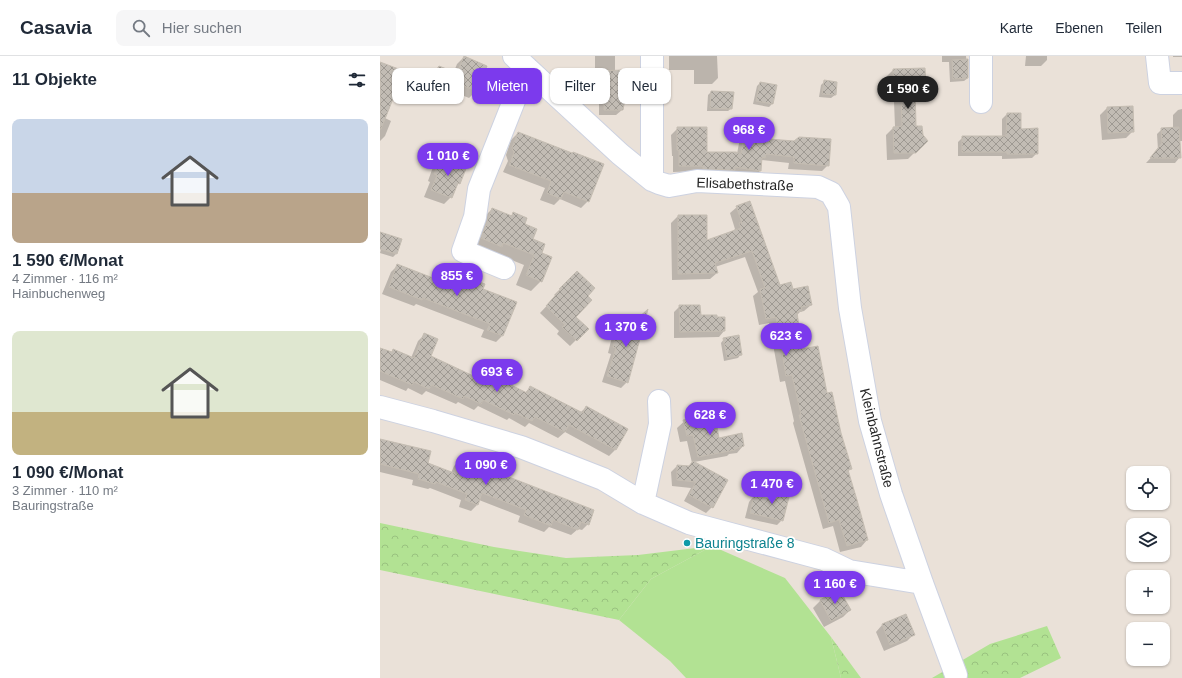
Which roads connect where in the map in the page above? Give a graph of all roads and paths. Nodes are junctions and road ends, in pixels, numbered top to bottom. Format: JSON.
{"nodes":[{"id":1,"x":652,"y":56,"type":"edge"},
{"id":2,"x":981,"y":56,"type":"edge"},
{"id":3,"x":1157,"y":56,"type":"edge"},
{"id":4,"x":521,"y":62,"type":"edge"},
{"id":5,"x":1182,"y":83,"type":"edge"},
{"id":6,"x":981,"y":102,"type":"dead end"},
{"id":7,"x":652,"y":180,"type":"junction"},
{"id":8,"x":831,"y":193,"type":"joint"},
{"id":9,"x":504,"y":268,"type":"dead end"},
{"id":10,"x":659,"y":401,"type":"dead end"},
{"id":11,"x":380,"y":407,"type":"edge"},
{"id":12,"x":643,"y":503,"type":"junction"},
{"id":13,"x":922,"y":583,"type":"junction"},
{"id":14,"x":956,"y":674,"type":"dead end"}],
"edges":[{"from":1,"to":7,"type":"street"},
{"from":2,"to":6,"type":"street"},
{"from":3,"to":5,"type":"street"},
{"from":4,"to":7,"type":"street","name":"Elisabethstraße"},
{"from":4,"to":9,"type":"street"},
{"from":7,"to":8,"type":"street","name":"Elisabethstraße"},
{"from":8,"to":13,"type":"street","name":"Kleinbahnstraße"},
{"from":10,"to":12,"type":"street"},
{"from":11,"to":12,"type":"street"},
{"from":12,"to":13,"type":"street"},
{"from":13,"to":14,"type":"street","name":"Kleinbahnstraße"}]}
